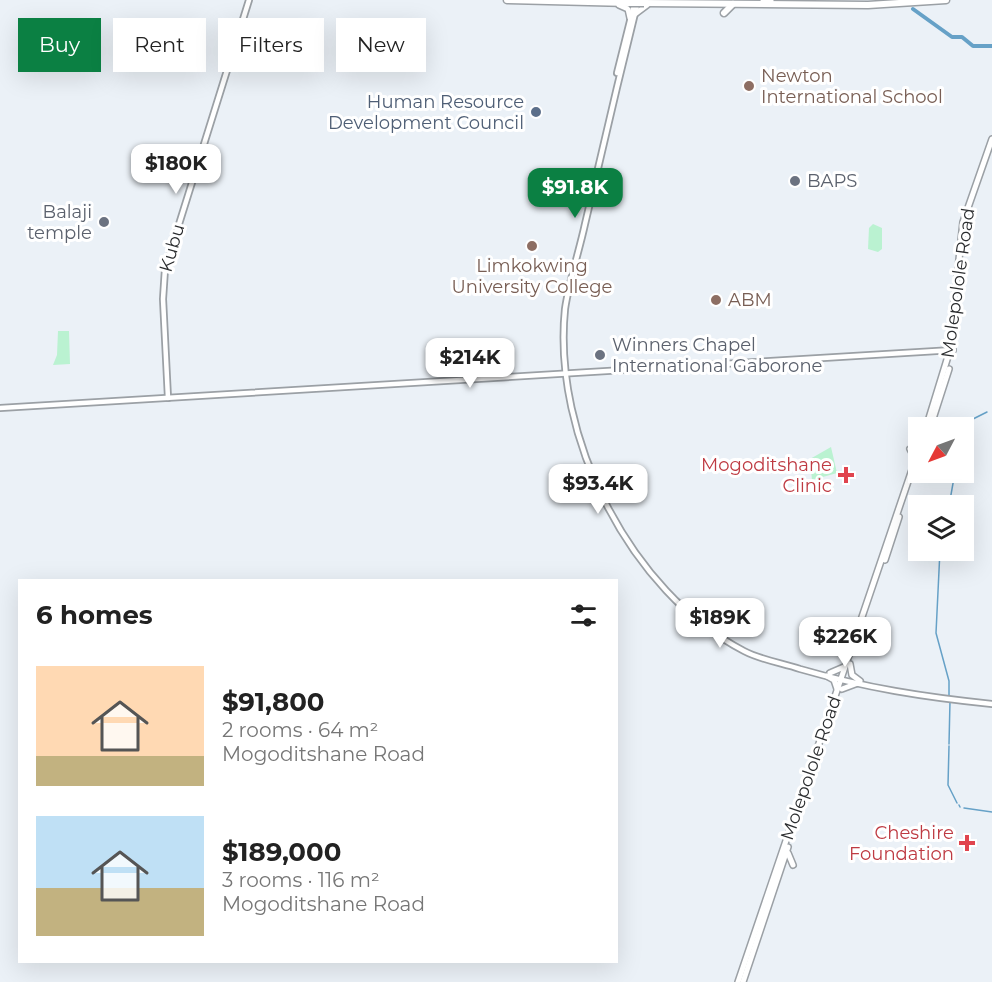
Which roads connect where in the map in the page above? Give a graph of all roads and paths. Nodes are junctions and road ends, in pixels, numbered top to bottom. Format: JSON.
{"nodes":[{"id":1,"x":249,"y":0,"type":"edge"},
{"id":2,"x":507,"y":0,"type":"edge"},
{"id":3,"x":681,"y":0,"type":"edge"},
{"id":4,"x":763,"y":0,"type":"edge"},
{"id":5,"x":917,"y":0,"type":"edge"},
{"id":6,"x":946,"y":0,"type":"edge"},
{"id":7,"x":558,"y":1,"type":"edge"},
{"id":8,"x":771,"y":1,"type":"edge"},
{"id":9,"x":638,"y":3,"type":"edge"},
{"id":10,"x":715,"y":3,"type":"junction"},
{"id":11,"x":619,"y":4,"type":"junction"},
{"id":12,"x":736,"y":4,"type":"junction"},
{"id":13,"x":701,"y":5,"type":"junction"},
{"id":14,"x":724,"y":13,"type":"joint"},
{"id":15,"x":633,"y":16,"type":"junction"},
{"id":16,"x":992,"y":139,"type":"edge"},
{"id":17,"x":992,"y":148,"type":"edge"},
{"id":18,"x":960,"y":245,"type":"junction"},
{"id":19,"x":958,"y":265,"type":"junction"},
{"id":20,"x":951,"y":339,"type":"junction"},
{"id":21,"x":941,"y":350,"type":"junction"},
{"id":22,"x":951,"y":351,"type":"junction"},
{"id":23,"x":947,"y":361,"type":"junction"},
{"id":24,"x":565,"y":372,"type":"junction"},
{"id":25,"x":170,"y":396,"type":"junction"},
{"id":26,"x":0,"y":408,"type":"edge"},
{"id":27,"x":932,"y":417,"type":"edge"},
{"id":28,"x":934,"y":417,"type":"edge"},
{"id":29,"x":908,"y":480,"type":"edge"},
{"id":30,"x":910,"y":483,"type":"edge"},
{"id":31,"x":904,"y":504,"type":"junction"},
{"id":32,"x":898,"y":510,"type":"junction"},
{"id":33,"x":848,"y":665,"type":"junction"},
{"id":34,"x":828,"y":675,"type":"junction"},
{"id":35,"x":843,"y":678,"type":"junction"},
{"id":36,"x":859,"y":682,"type":"junction"},
{"id":37,"x":840,"y":690,"type":"junction"},
{"id":38,"x":992,"y":704,"type":"edge"},
{"id":39,"x":788,"y":849,"type":"junction"},
{"id":40,"x":781,"y":869,"type":"junction"},
{"id":41,"x":760,"y":916,"type":"junction"},
{"id":42,"x":752,"y":921,"type":"dead end"},
{"id":43,"x":743,"y":981,"type":"edge"}],
"edges":[{"from":1,"to":25,"type":"main road","name":"Kubu"},
{"from":2,"to":7,"type":"highway"},
{"from":3,"to":8,"type":"highway"},
{"from":4,"to":8,"type":"main road"},
{"from":5,"to":8,"type":"highway"},
{"from":6,"to":12,"type":"highway"},
{"from":7,"to":9,"type":"highway"},
{"from":7,"to":11,"type":"main road"},
{"from":9,"to":10,"type":"highway"},
{"from":9,"to":11,"type":"main road"},
{"from":9,"to":13,"type":"main road"},
{"from":9,"to":15,"type":"main road"},
{"from":9,"to":15,"type":"main road"},
{"from":10,"to":12,"type":"highway"},
{"from":10,"to":13,"type":"main road"},
{"from":11,"to":15,"type":"main road"},
{"from":12,"to":14,"type":"highway"},
{"from":13,"to":14,"type":"main road"},
{"from":15,"to":24,"type":"main road"},
{"from":15,"to":24,"type":"main road"},
{"from":16,"to":18,"type":"main road","name":"Molepolole Road"},
{"from":17,"to":22,"type":"main road","name":"Molepolole Road"},
{"from":18,"to":19,"type":"main road","name":"Molepolole Road"},
{"from":18,"to":19,"type":"main road"},
{"from":19,"to":20,"type":"main road","name":"Molepolole Road"},
{"from":20,"to":21,"type":"main road"},
{"from":20,"to":22,"type":"main road","name":"Molepolole Road"},
{"from":21,"to":22,"type":"main road"},
{"from":21,"to":23,"type":"main road"},
{"from":21,"to":24,"type":"main road"},
{"from":22,"to":23,"type":"main road","name":"Molepolole Road"},
{"from":22,"to":28,"type":"main road","name":"Molepolole Road"},
{"from":23,"to":27,"type":"main road","name":"Molepolole Road"},
{"from":24,"to":25,"type":"main road"},
{"from":24,"to":34,"type":"main road"},
{"from":25,"to":26,"type":"main road"},
{"from":29,"to":32,"type":"main road","name":"Molepolole Road"},
{"from":30,"to":31,"type":"main road","name":"Molepolole Road"},
{"from":31,"to":32,"type":"main road"},
{"from":31,"to":33,"type":"main road","name":"Molepolole Road"},
{"from":32,"to":33,"type":"main road","name":"Molepolole Road"},
{"from":33,"to":34,"type":"main road"},
{"from":33,"to":35,"type":"main road","name":"Molepolole Road"},
{"from":33,"to":36,"type":"main road"},
{"from":34,"to":35,"type":"main road"},
{"from":34,"to":37,"type":"main road"},
{"from":35,"to":36,"type":"main road"},
{"from":35,"to":37,"type":"main road","name":"Molepolole Road"},
{"from":36,"to":37,"type":"main road"},
{"from":36,"to":38,"type":"main road"},
{"from":37,"to":39,"type":"main road","name":"Molepolole Road"},
{"from":37,"to":41,"type":"main road","name":"Molepolole Road"},
{"from":39,"to":40,"type":"main road","name":"Molepolole Road"},
{"from":39,"to":40,"type":"main road"},
{"from":40,"to":43,"type":"main road","name":"Molepolole Road"},
{"from":41,"to":42,"type":"main road"},
{"from":41,"to":43,"type":"main road","name":"Molepolole Road"}]}
